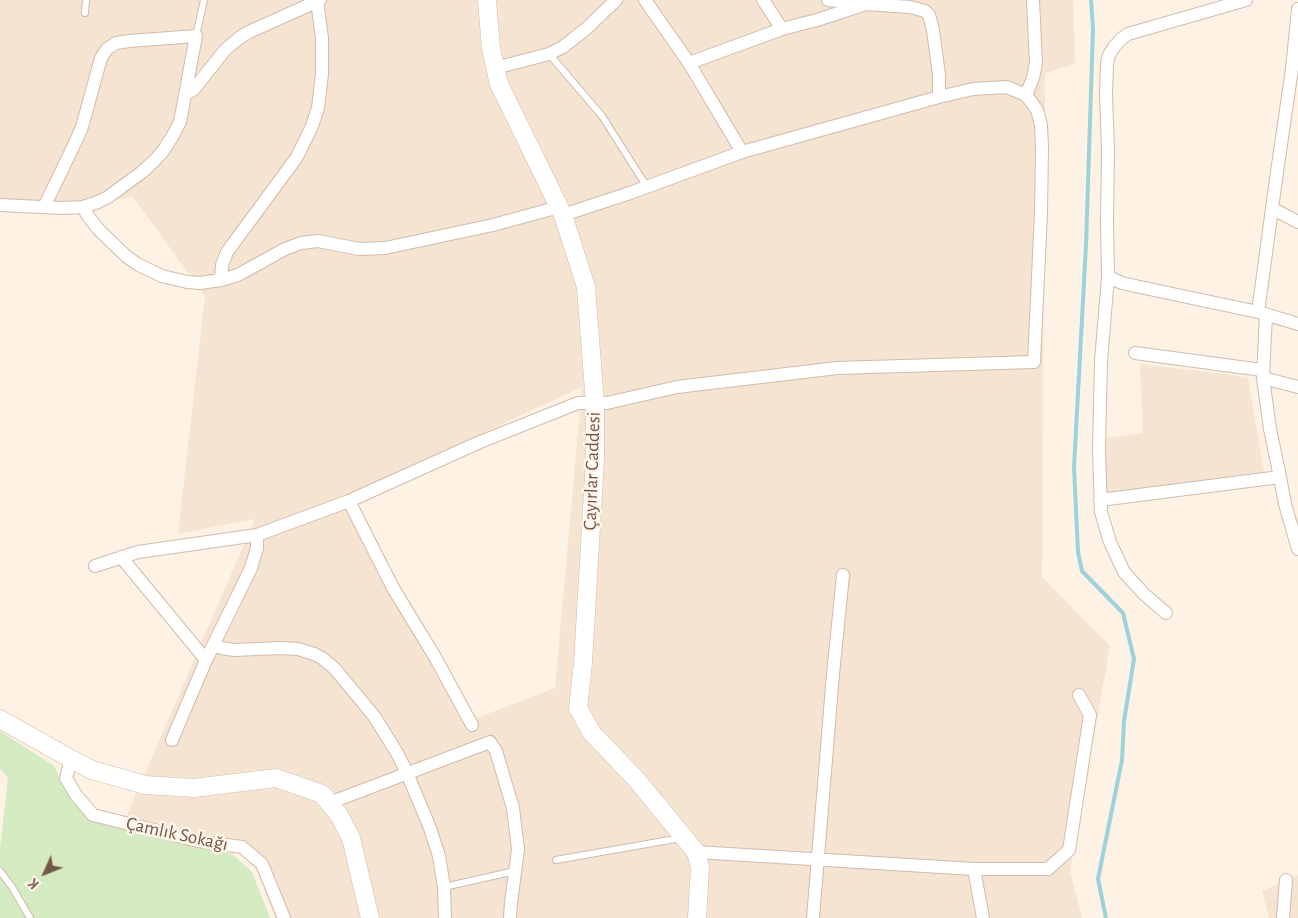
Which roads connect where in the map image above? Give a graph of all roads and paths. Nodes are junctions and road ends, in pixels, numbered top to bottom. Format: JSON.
{"nodes":[{"id":1,"x":86,"y":0,"type":"edge"},
{"id":2,"x":204,"y":0,"type":"edge"},
{"id":3,"x":488,"y":0,"type":"edge"},
{"id":4,"x":616,"y":0,"type":"edge"},
{"id":5,"x":644,"y":0,"type":"edge"},
{"id":6,"x":763,"y":0,"type":"edge"},
{"id":7,"x":828,"y":0,"type":"edge"},
{"id":8,"x":1033,"y":0,"type":"edge"},
{"id":9,"x":1246,"y":0,"type":"edge"},
{"id":10,"x":318,"y":1,"type":"edge"},
{"id":11,"x":866,"y":4,"type":"junction"},
{"id":12,"x":1298,"y":9,"type":"edge"},
{"id":13,"x":85,"y":13,"type":"dead end"},
{"id":14,"x":782,"y":30,"type":"junction"},
{"id":15,"x":196,"y":36,"type":"junction"},
{"id":16,"x":549,"y":54,"type":"junction"},
{"id":17,"x":690,"y":63,"type":"junction"},
{"id":18,"x":495,"y":68,"type":"junction"},
{"id":19,"x":186,"y":92,"type":"junction"},
{"id":20,"x":1026,"y":95,"type":"junction"},
{"id":21,"x":939,"y":97,"type":"junction"},
{"id":22,"x":742,"y":152,"type":"junction"},
{"id":23,"x":647,"y":186,"type":"junction"},
{"id":24,"x":0,"y":205,"type":"edge"},
{"id":25,"x":44,"y":207,"type":"junction"},
{"id":26,"x":83,"y":207,"type":"junction"},
{"id":27,"x":1273,"y":208,"type":"junction"},
{"id":28,"x":561,"y":211,"type":"junction"},
{"id":29,"x":1298,"y":222,"type":"edge"},
{"id":30,"x":1108,"y":277,"type":"junction"},
{"id":31,"x":221,"y":280,"type":"junction"},
{"id":32,"x":1262,"y":313,"type":"junction"},
{"id":33,"x":1298,"y":324,"type":"edge"},
{"id":34,"x":1136,"y":353,"type":"dead end"},
{"id":35,"x":1263,"y":374,"type":"junction"},
{"id":36,"x":1298,"y":387,"type":"edge"},
{"id":37,"x":595,"y":403,"type":"junction"},
{"id":38,"x":1280,"y":477,"type":"junction"},
{"id":39,"x":1100,"y":500,"type":"junction"},
{"id":40,"x":349,"y":501,"type":"junction"},
{"id":41,"x":257,"y":534,"type":"junction"},
{"id":42,"x":1298,"y":549,"type":"edge"},
{"id":43,"x":121,"y":557,"type":"junction"},
{"id":44,"x":95,"y":566,"type":"dead end"},
{"id":45,"x":843,"y":575,"type":"dead end"},
{"id":46,"x":1166,"y":613,"type":"dead end"},
{"id":47,"x":214,"y":645,"type":"junction"},
{"id":48,"x":206,"y":660,"type":"junction"},
{"id":49,"x":1079,"y":696,"type":"dead end"},
{"id":50,"x":0,"y":719,"type":"edge"},
{"id":51,"x":472,"y":725,"type":"dead end"},
{"id":52,"x":172,"y":740,"type":"dead end"},
{"id":53,"x":71,"y":760,"type":"junction"},
{"id":54,"x":408,"y":773,"type":"junction"},
{"id":55,"x":329,"y":803,"type":"junction"},
{"id":56,"x":685,"y":837,"type":"junction"},
{"id":57,"x":696,"y":852,"type":"junction"},
{"id":58,"x":556,"y":860,"type":"dead end"},
{"id":59,"x":818,"y":860,"type":"junction"},
{"id":60,"x":974,"y":869,"type":"junction"},
{"id":61,"x":0,"y":871,"type":"edge"},
{"id":62,"x":515,"y":871,"type":"junction"},
{"id":63,"x":1286,"y":880,"type":"dead end"},
{"id":64,"x":444,"y":887,"type":"junction"},
{"id":65,"x":30,"y":918,"type":"edge"},
{"id":66,"x":284,"y":918,"type":"edge"},
{"id":67,"x":370,"y":918,"type":"edge"},
{"id":68,"x":445,"y":918,"type":"edge"},
{"id":69,"x":510,"y":918,"type":"edge"},
{"id":70,"x":697,"y":918,"type":"edge"},
{"id":71,"x":813,"y":918,"type":"edge"},
{"id":72,"x":983,"y":918,"type":"edge"},
{"id":73,"x":1283,"y":918,"type":"edge"}],
"edges":[{"from":1,"to":13,"type":"lane"},
{"from":2,"to":15,"type":"lane"},
{"from":3,"to":18,"type":"street","name":"Çayırlar Caddesi"},
{"from":4,"to":16,"type":"street"},
{"from":5,"to":17,"type":"street"},
{"from":6,"to":14,"type":"street"},
{"from":7,"to":11,"type":"street"},
{"from":8,"to":20,"type":"street"},
{"from":9,"to":30,"type":"street"},
{"from":10,"to":19,"type":"street"},
{"from":10,"to":31,"type":"street"},
{"from":11,"to":14,"type":"street"},
{"from":11,"to":21,"type":"street"},
{"from":12,"to":27,"type":"street"},
{"from":14,"to":17,"type":"street"},
{"from":15,"to":19,"type":"street"},
{"from":15,"to":25,"type":"street"},
{"from":16,"to":18,"type":"street"},
{"from":16,"to":23,"type":"lane"},
{"from":17,"to":22,"type":"street"},
{"from":18,"to":28,"type":"street","name":"Çayırlar Caddesi"},
{"from":19,"to":26,"type":"street"},
{"from":20,"to":21,"type":"street"},
{"from":20,"to":37,"type":"street"},
{"from":21,"to":22,"type":"street"},
{"from":22,"to":23,"type":"street"},
{"from":23,"to":28,"type":"street"},
{"from":24,"to":25,"type":"street"},
{"from":25,"to":26,"type":"street"},
{"from":26,"to":31,"type":"street"},
{"from":27,"to":29,"type":"street"},
{"from":27,"to":32,"type":"street"},
{"from":28,"to":31,"type":"street"},
{"from":28,"to":37,"type":"street","name":"Çayırlar Caddesi"},
{"from":30,"to":32,"type":"street"},
{"from":30,"to":39,"type":"street"},
{"from":32,"to":33,"type":"street"},
{"from":32,"to":35,"type":"street"},
{"from":34,"to":35,"type":"street"},
{"from":35,"to":36,"type":"street"},
{"from":35,"to":38,"type":"street"},
{"from":37,"to":40,"type":"street"},
{"from":37,"to":56,"type":"street","name":"Çayırlar Caddesi"},
{"from":38,"to":39,"type":"street"},
{"from":38,"to":42,"type":"street"},
{"from":39,"to":46,"type":"street"},
{"from":40,"to":41,"type":"street"},
{"from":40,"to":51,"type":"street"},
{"from":41,"to":43,"type":"street"},
{"from":41,"to":47,"type":"street"},
{"from":43,"to":44,"type":"street"},
{"from":43,"to":48,"type":"street"},
{"from":45,"to":59,"type":"street"},
{"from":47,"to":48,"type":"street"},
{"from":47,"to":54,"type":"street"},
{"from":48,"to":52,"type":"street"},
{"from":49,"to":60,"type":"street"},
{"from":50,"to":53,"type":"street"},
{"from":53,"to":55,"type":"street"},
{"from":53,"to":66,"type":"street","name":"Çamlık Sokağı"},
{"from":54,"to":55,"type":"street"},
{"from":54,"to":62,"type":"street"},
{"from":54,"to":64,"type":"street"},
{"from":55,"to":67,"type":"street"},
{"from":56,"to":57,"type":"street","name":"Çayırlar Caddesi"},
{"from":56,"to":58,"type":"lane"},
{"from":57,"to":59,"type":"street"},
{"from":57,"to":70,"type":"street","name":"Çayırlar Caddesi"},
{"from":59,"to":60,"type":"street"},
{"from":59,"to":71,"type":"street"},
{"from":60,"to":72,"type":"street"},
{"from":61,"to":65,"type":"lane"},
{"from":62,"to":64,"type":"lane"},
{"from":62,"to":69,"type":"street"},
{"from":63,"to":73,"type":"street"},
{"from":64,"to":68,"type":"street"}]}
